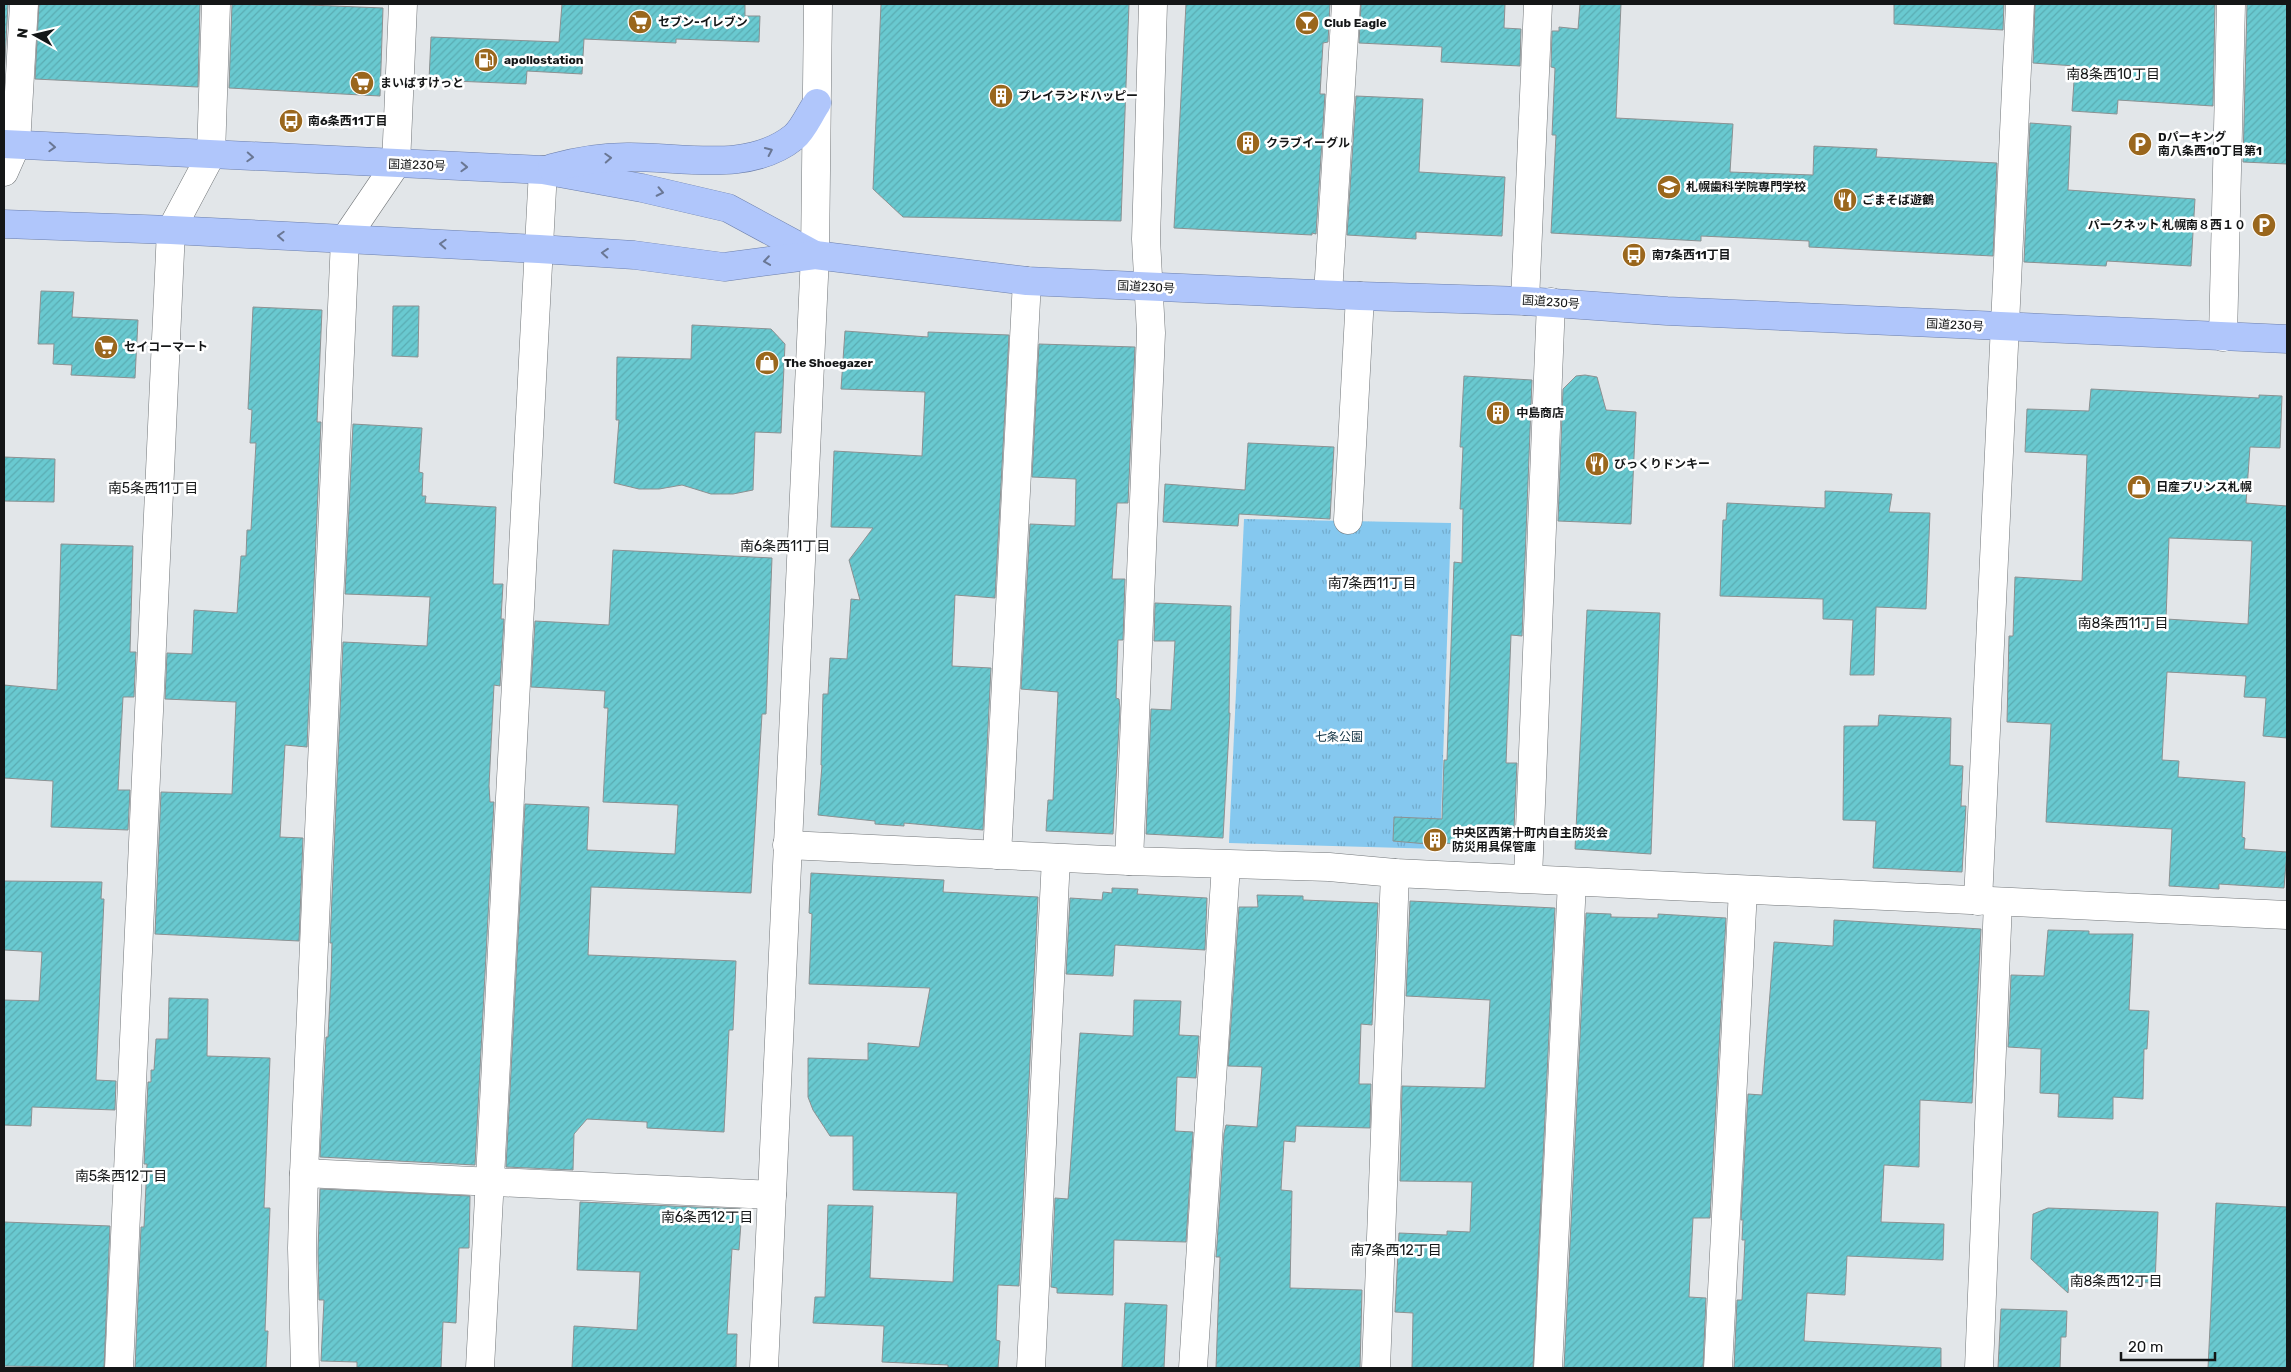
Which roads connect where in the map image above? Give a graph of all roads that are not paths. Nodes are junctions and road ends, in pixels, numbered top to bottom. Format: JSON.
{"nodes":[{"id":1,"x":24,"y":4,"type":"edge"},
{"id":2,"x":216,"y":4,"type":"edge"},
{"id":3,"x":402,"y":4,"type":"edge"},
{"id":4,"x":818,"y":4,"type":"edge"},
{"id":5,"x":1153,"y":4,"type":"edge"},
{"id":6,"x":1346,"y":4,"type":"edge"},
{"id":7,"x":1538,"y":4,"type":"edge"},
{"id":8,"x":2020,"y":4,"type":"edge"},
{"id":9,"x":2231,"y":4,"type":"edge"},
{"id":10,"x":817,"y":102,"type":"junction"},
{"id":11,"x":10,"y":144,"type":"edge"},
{"id":12,"x":211,"y":155,"type":"junction"},
{"id":13,"x":396,"y":164,"type":"junction"},
{"id":14,"x":543,"y":170,"type":"junction"},
{"id":15,"x":4,"y":172,"type":"edge"},
{"id":16,"x":4,"y":224,"type":"edge"},
{"id":17,"x":171,"y":230,"type":"junction"},
{"id":18,"x":345,"y":239,"type":"junction"},
{"id":19,"x":539,"y":248,"type":"junction"},
{"id":20,"x":815,"y":255,"type":"junction"},
{"id":21,"x":1027,"y":281,"type":"junction"},
{"id":22,"x":1149,"y":287,"type":"junction"},
{"id":23,"x":1328,"y":294,"type":"junction"},
{"id":24,"x":1360,"y":296,"type":"junction"},
{"id":25,"x":1538,"y":301,"type":"junction"},
{"id":26,"x":2005,"y":328,"type":"junction"},
{"id":27,"x":2222,"y":337,"type":"junction"},
{"id":28,"x":2287,"y":340,"type":"edge"},
{"id":29,"x":1348,"y":520,"type":"dead end"},
{"id":30,"x":787,"y":846,"type":"junction"},
{"id":31,"x":998,"y":855,"type":"junction"},
{"id":32,"x":1056,"y":858,"type":"junction"},
{"id":33,"x":1128,"y":861,"type":"junction"},
{"id":34,"x":1226,"y":865,"type":"junction"},
{"id":35,"x":1395,"y":873,"type":"junction"},
{"id":36,"x":1528,"y":878,"type":"junction"},
{"id":37,"x":1572,"y":882,"type":"junction"},
{"id":38,"x":1743,"y":890,"type":"junction"},
{"id":39,"x":1988,"y":901,"type":"junction"},
{"id":40,"x":2287,"y":915,"type":"edge"},
{"id":41,"x":304,"y":1173,"type":"junction"},
{"id":42,"x":490,"y":1182,"type":"junction"},
{"id":43,"x":772,"y":1195,"type":"junction"},
{"id":44,"x":119,"y":1368,"type":"edge"},
{"id":45,"x":305,"y":1368,"type":"edge"},
{"id":46,"x":480,"y":1368,"type":"edge"},
{"id":47,"x":764,"y":1368,"type":"edge"},
{"id":48,"x":1031,"y":1368,"type":"edge"},
{"id":49,"x":1193,"y":1368,"type":"edge"},
{"id":50,"x":1376,"y":1368,"type":"edge"},
{"id":51,"x":1548,"y":1368,"type":"edge"},
{"id":52,"x":1718,"y":1368,"type":"edge"},
{"id":53,"x":1978,"y":1368,"type":"edge"}],
"edges":[{"from":1,"to":11,"type":"street"},
{"from":2,"to":12,"type":"street"},
{"from":3,"to":13,"type":"street"},
{"from":4,"to":10,"type":"street"},
{"from":5,"to":22,"type":"street"},
{"from":6,"to":23,"type":"street"},
{"from":7,"to":25,"type":"street"},
{"from":8,"to":26,"type":"street"},
{"from":9,"to":27,"type":"street"},
{"from":14,"to":10,"type":"highway","one_way":true},
{"from":10,"to":20,"type":"street"},
{"from":11,"to":12,"type":"highway","name":"国道230号","one_way":true},
{"from":11,"to":15,"type":"street"},
{"from":12,"to":13,"type":"highway","name":"国道230号","one_way":true},
{"from":12,"to":17,"type":"street"},
{"from":13,"to":14,"type":"highway","name":"国道230号","one_way":true},
{"from":13,"to":18,"type":"street"},
{"from":14,"to":19,"type":"street"},
{"from":14,"to":20,"type":"highway","name":"国道230号","one_way":true},
{"from":16,"to":17,"type":"highway","name":"国道230号"},
{"from":18,"to":17,"type":"highway","name":"国道230号","one_way":true},
{"from":17,"to":44,"type":"street"},
{"from":19,"to":18,"type":"highway","name":"国道230号","one_way":true},
{"from":18,"to":41,"type":"street"},
{"from":20,"to":19,"type":"highway","name":"国道230号","one_way":true},
{"from":19,"to":42,"type":"street"},
{"from":20,"to":21,"type":"highway","name":"国道230号"},
{"from":20,"to":30,"type":"street"},
{"from":21,"to":22,"type":"highway","name":"国道230号"},
{"from":21,"to":31,"type":"street"},
{"from":22,"to":23,"type":"highway","name":"国道230号"},
{"from":22,"to":33,"type":"street"},
{"from":23,"to":24,"type":"highway","name":"国道230号"},
{"from":24,"to":25,"type":"highway","name":"国道230号"},
{"from":24,"to":29,"type":"street"},
{"from":25,"to":26,"type":"highway","name":"国道230号"},
{"from":25,"to":36,"type":"street"},
{"from":26,"to":27,"type":"highway","name":"国道230号"},
{"from":26,"to":39,"type":"street"},
{"from":27,"to":28,"type":"highway","name":"国道230号"},
{"from":30,"to":31,"type":"street"},
{"from":30,"to":43,"type":"street"},
{"from":31,"to":32,"type":"street"},
{"from":32,"to":33,"type":"street"},
{"from":32,"to":48,"type":"street"},
{"from":33,"to":34,"type":"street"},
{"from":34,"to":35,"type":"street"},
{"from":34,"to":49,"type":"street"},
{"from":35,"to":36,"type":"street"},
{"from":35,"to":50,"type":"street"},
{"from":36,"to":37,"type":"street"},
{"from":37,"to":38,"type":"street"},
{"from":37,"to":51,"type":"street"},
{"from":38,"to":39,"type":"street"},
{"from":38,"to":52,"type":"street"},
{"from":39,"to":40,"type":"street"},
{"from":39,"to":53,"type":"street"},
{"from":41,"to":42,"type":"street"},
{"from":41,"to":45,"type":"street"},
{"from":42,"to":43,"type":"street"},
{"from":42,"to":46,"type":"street"},
{"from":43,"to":47,"type":"street"}]}
